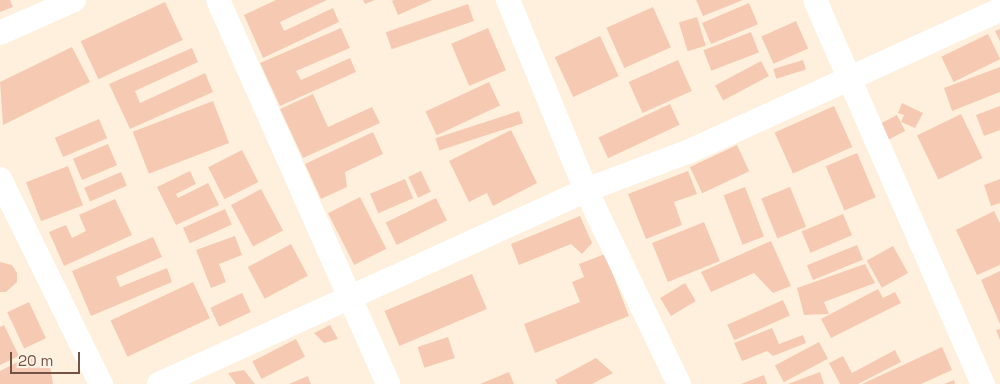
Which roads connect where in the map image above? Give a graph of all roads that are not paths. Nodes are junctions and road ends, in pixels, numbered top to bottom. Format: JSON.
{"nodes":[{"id":1,"x":74,"y":0,"type":"edge"},
{"id":2,"x":218,"y":0,"type":"edge"},
{"id":3,"x":508,"y":0,"type":"edge"},
{"id":4,"x":814,"y":0,"type":"edge"},
{"id":5,"x":1000,"y":10,"type":"edge"},
{"id":6,"x":0,"y":33,"type":"edge"},
{"id":7,"x":848,"y":78,"type":"junction"},
{"id":8,"x":0,"y":179,"type":"edge"},
{"id":9,"x":586,"y":190,"type":"junction"},
{"id":10,"x":350,"y":296,"type":"junction"},
{"id":11,"x":101,"y":384,"type":"edge"},
{"id":12,"x":160,"y":384,"type":"edge"},
{"id":13,"x":388,"y":384,"type":"edge"},
{"id":14,"x":679,"y":384,"type":"edge"},
{"id":15,"x":983,"y":384,"type":"edge"}],
"edges":[{"from":1,"to":6,"type":"street"},
{"from":2,"to":10,"type":"street"},
{"from":3,"to":9,"type":"street"},
{"from":4,"to":7,"type":"street"},
{"from":5,"to":7,"type":"street"},
{"from":7,"to":9,"type":"street"},
{"from":7,"to":15,"type":"street"},
{"from":8,"to":11,"type":"street"},
{"from":9,"to":10,"type":"street"},
{"from":9,"to":14,"type":"street"},
{"from":10,"to":12,"type":"street"},
{"from":10,"to":13,"type":"street"}]}
